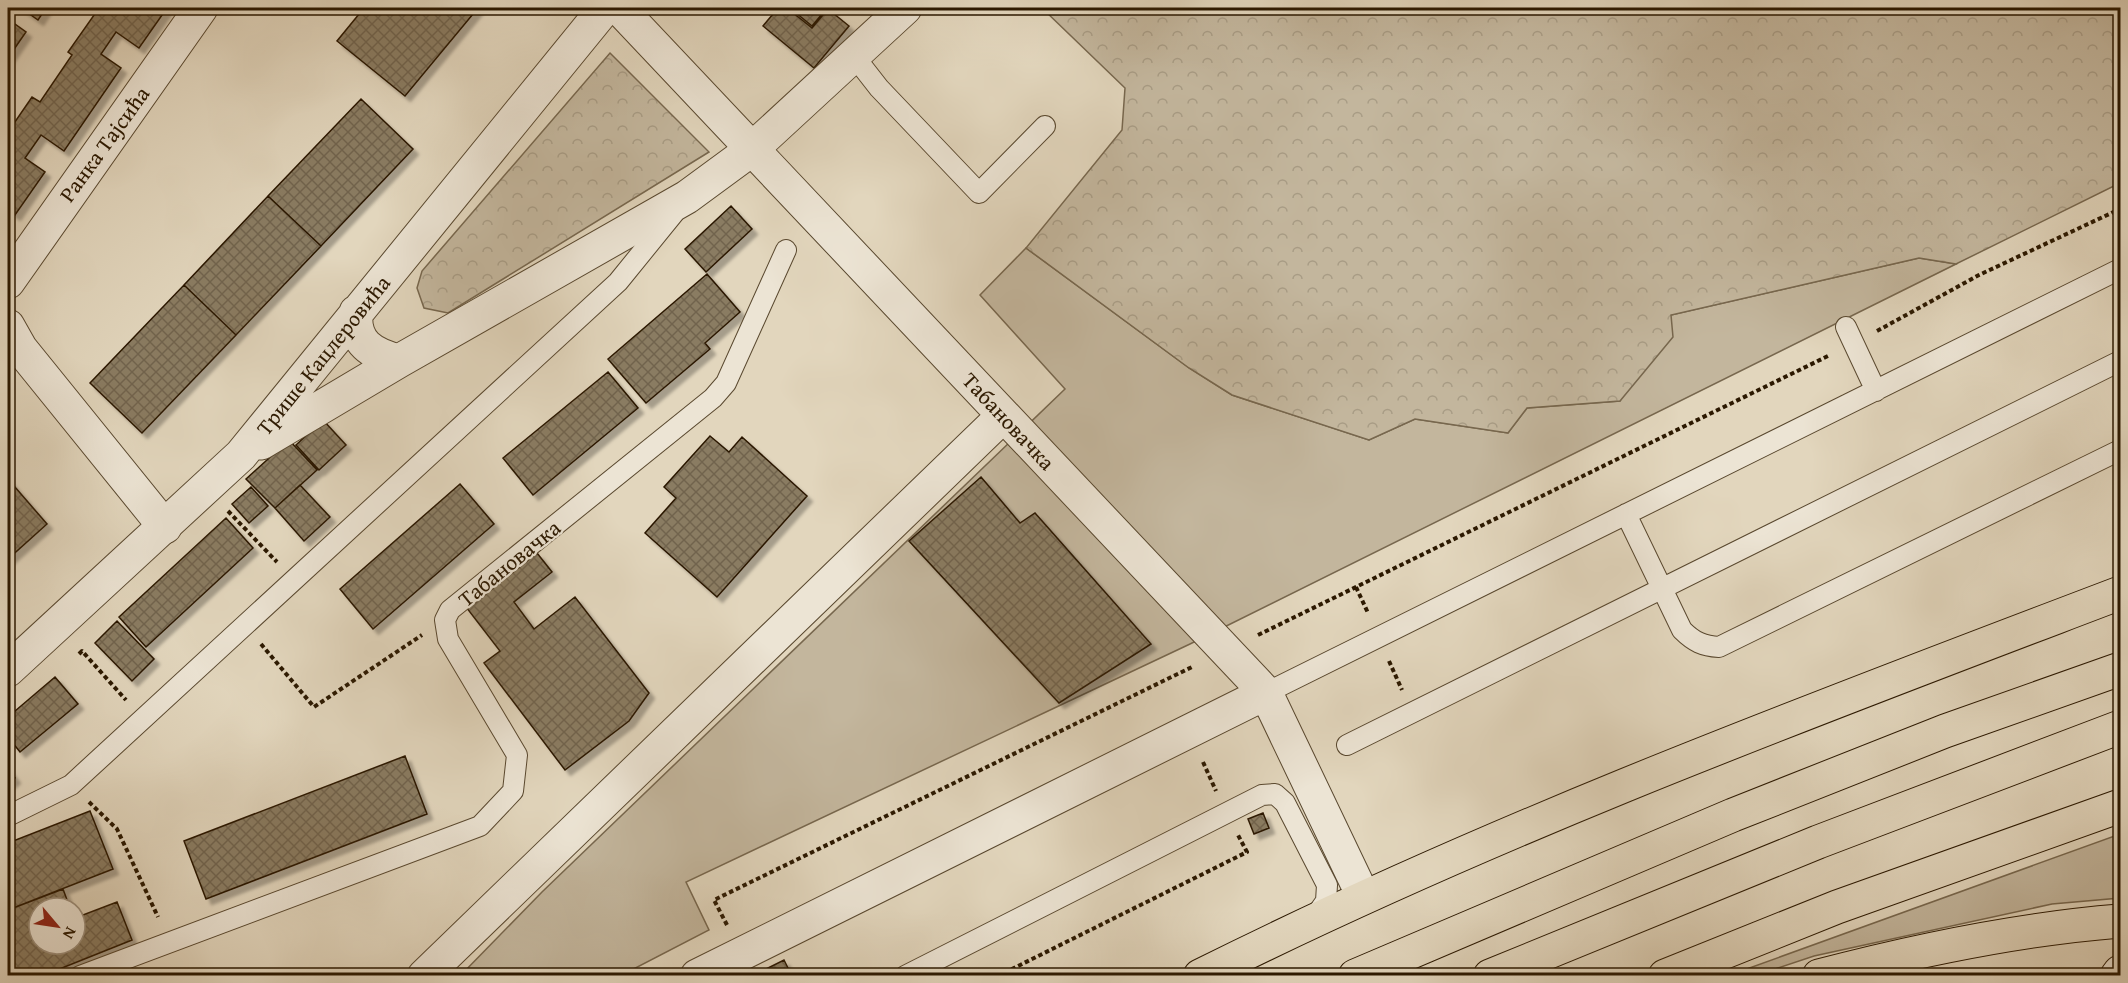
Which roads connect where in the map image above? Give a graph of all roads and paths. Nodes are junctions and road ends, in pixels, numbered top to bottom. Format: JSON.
{"nodes":[{"id":1,"x":201,"y":8,"type":"edge"},
{"id":2,"x":605,"y":8,"type":"edge"},
{"id":3,"x":619,"y":8,"type":"edge"},
{"id":4,"x":905,"y":8,"type":"edge"},
{"id":5,"x":854,"y":56,"type":"junction"},
{"id":6,"x":1045,"y":126,"type":"dead end"},
{"id":7,"x":751,"y":150,"type":"junction"},
{"id":8,"x":687,"y":197,"type":"junction"},
{"id":9,"x":2121,"y":209,"type":"edge"},
{"id":10,"x":786,"y":250,"type":"dead end"},
{"id":11,"x":2120,"y":270,"type":"edge"},
{"id":12,"x":8,"y":282,"type":"edge"},
{"id":13,"x":356,"y":312,"type":"junction"},
{"id":14,"x":8,"y":326,"type":"edge"},
{"id":15,"x":1850,"y":335,"type":"junction"},
{"id":16,"x":399,"y":361,"type":"junction"},
{"id":17,"x":2121,"y":361,"type":"edge"},
{"id":18,"x":1876,"y":392,"type":"junction"},
{"id":19,"x":1003,"y":416,"type":"junction"},
{"id":20,"x":2121,"y":450,"type":"edge"},
{"id":21,"x":241,"y":455,"type":"junction"},
{"id":22,"x":1626,"y":514,"type":"junction"},
{"id":23,"x":234,"y":517,"type":"dead end"},
{"id":24,"x":165,"y":527,"type":"junction"},
{"id":25,"x":263,"y":548,"type":"dead end"},
{"id":26,"x":1662,"y":589,"type":"junction"},
{"id":27,"x":2121,"y":593,"type":"edge"},
{"id":28,"x":445,"y":620,"type":"junction"},
{"id":29,"x":1226,"y":650,"type":"junction"},
{"id":30,"x":82,"y":651,"type":"dead end"},
{"id":31,"x":275,"y":662,"type":"dead end"},
{"id":32,"x":2121,"y":669,"type":"edge"},
{"id":33,"x":8,"y":670,"type":"edge"},
{"id":34,"x":114,"y":688,"type":"dead end"},
{"id":35,"x":1266,"y":693,"type":"junction"},
{"id":36,"x":2121,"y":727,"type":"edge"},
{"id":37,"x":1347,"y":745,"type":"dead end"},
{"id":38,"x":71,"y":785,"type":"junction"},
{"id":39,"x":2121,"y":806,"type":"edge"},
{"id":40,"x":8,"y":816,"type":"edge"},
{"id":41,"x":1363,"y":896,"type":"junction"},
{"id":42,"x":1313,"y":919,"type":"junction"},
{"id":43,"x":2121,"y":921,"type":"edge"},
{"id":44,"x":169,"y":942,"type":"junction"},
{"id":45,"x":741,"y":954,"type":"junction"},
{"id":46,"x":2121,"y":972,"type":"edge"},
{"id":47,"x":80,"y":975,"type":"edge"},
{"id":48,"x":424,"y":975,"type":"edge"},
{"id":49,"x":697,"y":975,"type":"edge"},
{"id":50,"x":905,"y":975,"type":"edge"},
{"id":51,"x":1200,"y":975,"type":"edge"},
{"id":52,"x":1355,"y":975,"type":"edge"},
{"id":53,"x":1490,"y":975,"type":"edge"},
{"id":54,"x":1665,"y":975,"type":"edge"},
{"id":55,"x":1820,"y":975,"type":"edge"},
{"id":56,"x":2117,"y":975,"type":"edge"}],
"edges":[{"from":1,"to":12,"type":"street","name":"Ранка Тајсића"},
{"from":2,"to":13,"type":"street","name":"Трише Кацлеровића"},
{"from":3,"to":7,"type":"street","name":"Табановачка"},
{"from":4,"to":5,"type":"street"},
{"from":5,"to":6,"type":"lane"},
{"from":5,"to":7,"type":"street"},
{"from":7,"to":8,"type":"street"},
{"from":7,"to":19,"type":"street","name":"Табановачка"},
{"from":8,"to":16,"type":"street"},
{"from":8,"to":38,"type":"lane"},
{"from":9,"to":15,"type":"path"},
{"from":10,"to":28,"type":"lane","name":"Табановачка"},
{"from":11,"to":18,"type":"lane"},
{"from":13,"to":16,"type":"street"},
{"from":13,"to":21,"type":"street","name":"Трише Кацлеровића"},
{"from":14,"to":24,"type":"street"},
{"from":15,"to":18,"type":"lane"},
{"from":15,"to":29,"type":"path"},
{"from":16,"to":21,"type":"street"},
{"from":17,"to":26,"type":"lane"},
{"from":18,"to":22,"type":"lane"},
{"from":19,"to":29,"type":"street","name":"Табановачка"},
{"from":19,"to":48,"type":"street"},
{"from":20,"to":26,"type":"lane"},
{"from":21,"to":24,"type":"street","name":"Трише Кацлеровића"},
{"from":22,"to":26,"type":"lane"},
{"from":22,"to":35,"type":"lane"},
{"from":23,"to":25,"type":"path"},
{"from":24,"to":33,"type":"street","name":"Трише Кацлеровића"},
{"from":26,"to":37,"type":"lane"},
{"from":27,"to":41,"type":"highway"},
{"from":28,"to":31,"type":"path"},
{"from":28,"to":44,"type":"lane","name":"Табановачка"},
{"from":29,"to":35,"type":"street","name":"Табановачка"},
{"from":29,"to":45,"type":"path"},
{"from":30,"to":34,"type":"path"},
{"from":32,"to":52,"type":"highway"},
{"from":35,"to":41,"type":"street","name":"Табановачка"},
{"from":35,"to":45,"type":"street"},
{"from":36,"to":53,"type":"highway"},
{"from":38,"to":40,"type":"lane"},
{"from":38,"to":44,"type":"path"},
{"from":39,"to":54,"type":"highway"},
{"from":41,"to":42,"type":"highway"},
{"from":42,"to":50,"type":"lane"},
{"from":42,"to":51,"type":"highway"},
{"from":43,"to":55,"type":"highway"},
{"from":44,"to":47,"type":"lane","name":"Табановачка"},
{"from":45,"to":49,"type":"street"},
{"from":46,"to":56,"type":"street"}]}
